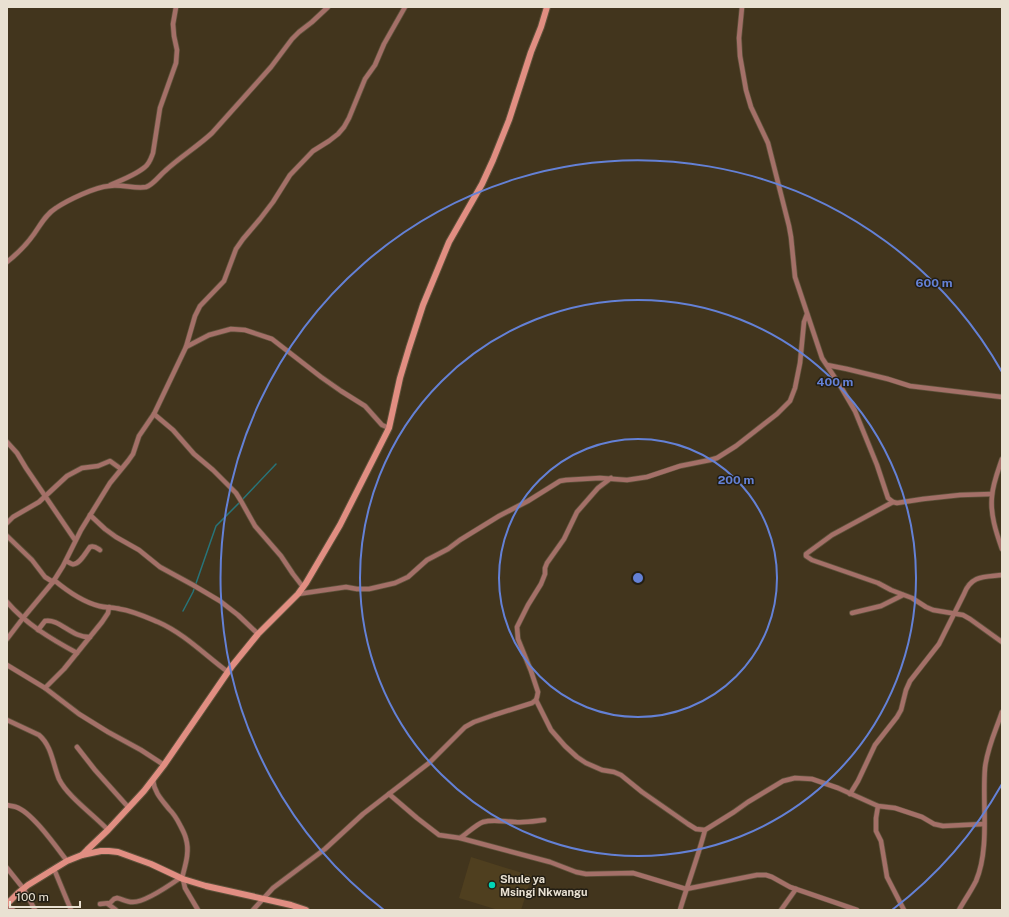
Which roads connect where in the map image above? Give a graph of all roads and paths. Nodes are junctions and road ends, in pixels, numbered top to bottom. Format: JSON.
{"nodes":[{"id":1,"x":176,"y":7,"type":"edge"},
{"id":2,"x":328,"y":7,"type":"edge"},
{"id":3,"x":405,"y":7,"type":"edge"},
{"id":4,"x":547,"y":7,"type":"edge"},
{"id":5,"x":742,"y":7,"type":"edge"},
{"id":6,"x":109,"y":186,"type":"junction"},
{"id":7,"x":7,"y":262,"type":"edge"},
{"id":8,"x":807,"y":314,"type":"junction"},
{"id":9,"x":186,"y":347,"type":"junction"},
{"id":10,"x":827,"y":365,"type":"junction"},
{"id":11,"x":1002,"y":397,"type":"edge"},
{"id":12,"x":154,"y":414,"type":"junction"},
{"id":13,"x":389,"y":428,"type":"junction"},
{"id":14,"x":7,"y":442,"type":"edge"},
{"id":15,"x":1002,"y":459,"type":"edge"},
{"id":16,"x":121,"y":469,"type":"junction"},
{"id":17,"x":611,"y":478,"type":"junction"},
{"id":18,"x":992,"y":494,"type":"junction"},
{"id":19,"x":46,"y":496,"type":"junction"},
{"id":20,"x":893,"y":502,"type":"junction"},
{"id":21,"x":90,"y":515,"type":"junction"},
{"id":22,"x":7,"y":522,"type":"edge"},
{"id":23,"x":7,"y":536,"type":"edge"},
{"id":24,"x":75,"y":540,"type":"junction"},
{"id":25,"x":1002,"y":548,"type":"edge"},
{"id":26,"x":100,"y":550,"type":"dead end"},
{"id":27,"x":66,"y":561,"type":"junction"},
{"id":28,"x":1002,"y":575,"type":"edge"},
{"id":29,"x":53,"y":581,"type":"junction"},
{"id":30,"x":303,"y":587,"type":"junction"},
{"id":31,"x":298,"y":594,"type":"junction"},
{"id":32,"x":903,"y":595,"type":"junction"},
{"id":33,"x":7,"y":602,"type":"edge"},
{"id":34,"x":109,"y":608,"type":"junction"},
{"id":35,"x":852,"y":613,"type":"dead end"},
{"id":36,"x":954,"y":614,"type":"junction"},
{"id":37,"x":23,"y":618,"type":"junction"},
{"id":38,"x":38,"y":630,"type":"junction"},
{"id":39,"x":258,"y":634,"type":"junction"},
{"id":40,"x":90,"y":637,"type":"junction"},
{"id":41,"x":7,"y":639,"type":"edge"},
{"id":42,"x":1002,"y":642,"type":"edge"},
{"id":43,"x":77,"y":653,"type":"junction"},
{"id":44,"x":7,"y":665,"type":"edge"},
{"id":45,"x":228,"y":672,"type":"junction"},
{"id":46,"x":45,"y":688,"type":"junction"},
{"id":47,"x":536,"y":700,"type":"junction"},
{"id":48,"x":1002,"y":712,"type":"edge"},
{"id":49,"x":7,"y":720,"type":"edge"},
{"id":50,"x":77,"y":747,"type":"dead end"},
{"id":51,"x":164,"y":765,"type":"junction"},
{"id":52,"x":153,"y":780,"type":"junction"},
{"id":53,"x":389,"y":794,"type":"junction"},
{"id":54,"x":850,"y":794,"type":"junction"},
{"id":55,"x":7,"y":805,"type":"edge"},
{"id":56,"x":878,"y":806,"type":"junction"},
{"id":57,"x":129,"y":808,"type":"junction"},
{"id":58,"x":544,"y":820,"type":"dead end"},
{"id":59,"x":984,"y":824,"type":"junction"},
{"id":60,"x":108,"y":830,"type":"junction"},
{"id":61,"x":704,"y":830,"type":"junction"},
{"id":62,"x":460,"y":838,"type":"junction"},
{"id":63,"x":82,"y":855,"type":"junction"},
{"id":64,"x":67,"y":861,"type":"junction"},
{"id":65,"x":7,"y":868,"type":"edge"},
{"id":66,"x":54,"y":869,"type":"junction"},
{"id":67,"x":182,"y":878,"type":"junction"},
{"id":68,"x":23,"y":888,"type":"junction"},
{"id":69,"x":686,"y":889,"type":"junction"},
{"id":70,"x":796,"y":889,"type":"junction"},
{"id":71,"x":263,"y":899,"type":"junction"},
{"id":72,"x":100,"y":904,"type":"dead end"},
{"id":73,"x":108,"y":904,"type":"junction"},
{"id":74,"x":7,"y":905,"type":"edge"},
{"id":75,"x":292,"y":908,"type":"edge"},
{"id":76,"x":13,"y":910,"type":"edge"},
{"id":77,"x":36,"y":910,"type":"edge"},
{"id":78,"x":71,"y":910,"type":"edge"},
{"id":79,"x":116,"y":910,"type":"edge"},
{"id":80,"x":198,"y":910,"type":"edge"},
{"id":81,"x":253,"y":910,"type":"edge"},
{"id":82,"x":306,"y":910,"type":"edge"},
{"id":83,"x":680,"y":910,"type":"edge"},
{"id":84,"x":782,"y":910,"type":"edge"},
{"id":85,"x":857,"y":910,"type":"edge"},
{"id":86,"x":904,"y":910,"type":"edge"},
{"id":87,"x":958,"y":910,"type":"edge"}],
"edges":[{"from":1,"to":6,"type":"street"},
{"from":2,"to":6,"type":"street"},
{"from":3,"to":9,"type":"street"},
{"from":4,"to":13,"type":"street"},
{"from":5,"to":8,"type":"street"},
{"from":6,"to":7,"type":"street"},
{"from":8,"to":10,"type":"street"},
{"from":8,"to":17,"type":"street"},
{"from":9,"to":12,"type":"street"},
{"from":9,"to":13,"type":"street"},
{"from":10,"to":11,"type":"street"},
{"from":10,"to":20,"type":"street"},
{"from":12,"to":16,"type":"street"},
{"from":12,"to":30,"type":"street"},
{"from":13,"to":30,"type":"street"},
{"from":14,"to":19,"type":"street"},
{"from":15,"to":18,"type":"street"},
{"from":16,"to":19,"type":"street"},
{"from":16,"to":21,"type":"street"},
{"from":17,"to":31,"type":"street"},
{"from":17,"to":47,"type":"street"},
{"from":18,"to":20,"type":"street"},
{"from":18,"to":25,"type":"street"},
{"from":19,"to":22,"type":"street"},
{"from":19,"to":24,"type":"street"},
{"from":20,"to":32,"type":"street"},
{"from":21,"to":24,"type":"street"},
{"from":21,"to":39,"type":"street"},
{"from":23,"to":29,"type":"street"},
{"from":24,"to":27,"type":"street"},
{"from":26,"to":27,"type":"street"},
{"from":27,"to":29,"type":"street"},
{"from":28,"to":36,"type":"street"},
{"from":29,"to":34,"type":"street"},
{"from":29,"to":37,"type":"street"},
{"from":30,"to":31,"type":"street"},
{"from":31,"to":39,"type":"street"},
{"from":32,"to":35,"type":"street"},
{"from":32,"to":36,"type":"street"},
{"from":33,"to":37,"type":"street"},
{"from":34,"to":40,"type":"street"},
{"from":34,"to":45,"type":"street"},
{"from":36,"to":42,"type":"street"},
{"from":36,"to":54,"type":"street"},
{"from":37,"to":38,"type":"street"},
{"from":37,"to":41,"type":"street"},
{"from":38,"to":40,"type":"street"},
{"from":38,"to":43,"type":"street"},
{"from":39,"to":45,"type":"street"},
{"from":40,"to":43,"type":"street"},
{"from":43,"to":46,"type":"street"},
{"from":44,"to":46,"type":"street"},
{"from":45,"to":51,"type":"street"},
{"from":46,"to":51,"type":"street"},
{"from":47,"to":53,"type":"street"},
{"from":47,"to":61,"type":"street"},
{"from":48,"to":59,"type":"street"},
{"from":49,"to":60,"type":"street"},
{"from":50,"to":57,"type":"street"},
{"from":51,"to":52,"type":"street"},
{"from":52,"to":57,"type":"street"},
{"from":52,"to":67,"type":"street"},
{"from":53,"to":62,"type":"street"},
{"from":53,"to":71,"type":"street"},
{"from":54,"to":56,"type":"street"},
{"from":54,"to":61,"type":"street"},
{"from":55,"to":64,"type":"street"},
{"from":56,"to":59,"type":"street"},
{"from":56,"to":86,"type":"street"},
{"from":57,"to":60,"type":"street"},
{"from":58,"to":62,"type":"street"},
{"from":59,"to":87,"type":"street"},
{"from":60,"to":63,"type":"street"},
{"from":61,"to":69,"type":"street"},
{"from":62,"to":69,"type":"street"},
{"from":63,"to":64,"type":"street"},
{"from":63,"to":67,"type":"street"},
{"from":64,"to":66,"type":"street"},
{"from":65,"to":68,"type":"street"},
{"from":66,"to":68,"type":"street"},
{"from":66,"to":78,"type":"street"},
{"from":67,"to":71,"type":"street"},
{"from":67,"to":73,"type":"street"},
{"from":67,"to":80,"type":"street"},
{"from":68,"to":74,"type":"street"},
{"from":68,"to":77,"type":"street"},
{"from":69,"to":70,"type":"street"},
{"from":69,"to":83,"type":"street"},
{"from":70,"to":84,"type":"street"},
{"from":70,"to":85,"type":"street"},
{"from":71,"to":75,"type":"street"},
{"from":71,"to":81,"type":"street"},
{"from":72,"to":73,"type":"street"},
{"from":73,"to":79,"type":"street"},
{"from":74,"to":76,"type":"street"},
{"from":75,"to":82,"type":"street"}]}
